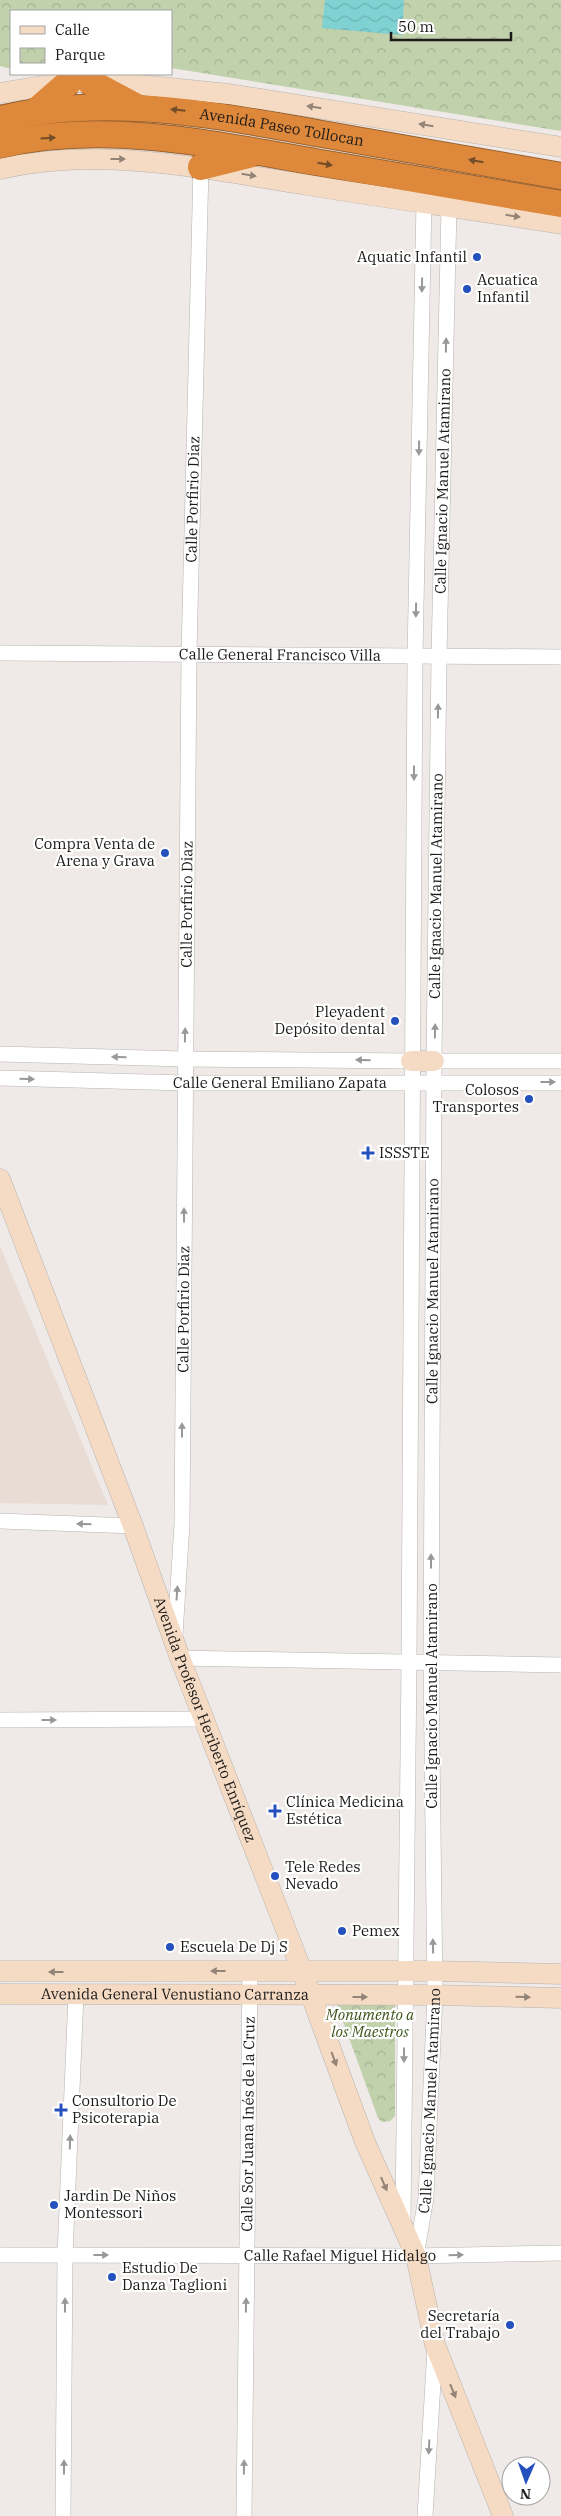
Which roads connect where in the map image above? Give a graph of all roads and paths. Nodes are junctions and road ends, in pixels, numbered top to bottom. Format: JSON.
{"nodes":[{"id":1,"x":80,"y":82,"type":"junction"},
{"id":2,"x":0,"y":93,"type":"edge"},
{"id":3,"x":138,"y":108,"type":"junction"},
{"id":4,"x":37,"y":110,"type":"junction"},
{"id":5,"x":0,"y":119,"type":"edge"},
{"id":6,"x":0,"y":145,"type":"edge"},
{"id":7,"x":561,"y":146,"type":"edge"},
{"id":8,"x":260,"y":152,"type":"junction"},
{"id":9,"x":201,"y":168,"type":"junction"},
{"id":10,"x":0,"y":169,"type":"edge"},
{"id":11,"x":561,"y":176,"type":"edge"},
{"id":12,"x":424,"y":202,"type":"junction"},
{"id":13,"x":561,"y":204,"type":"edge"},
{"id":14,"x":449,"y":206,"type":"junction"},
{"id":15,"x":561,"y":224,"type":"edge"},
{"id":16,"x":0,"y":653,"type":"edge"},
{"id":17,"x":189,"y":653,"type":"junction"},
{"id":18,"x":415,"y":657,"type":"junction"},
{"id":19,"x":439,"y":657,"type":"junction"},
{"id":20,"x":561,"y":657,"type":"edge"},
{"id":21,"x":0,"y":1054,"type":"edge"},
{"id":22,"x":185,"y":1059,"type":"junction"},
{"id":23,"x":412,"y":1060,"type":"junction"},
{"id":24,"x":434,"y":1060,"type":"junction"},
{"id":25,"x":561,"y":1061,"type":"edge"},
{"id":26,"x":0,"y":1078,"type":"edge"},
{"id":27,"x":412,"y":1082,"type":"junction"},
{"id":28,"x":435,"y":1082,"type":"junction"},
{"id":29,"x":561,"y":1082,"type":"edge"},
{"id":30,"x":185,"y":1083,"type":"junction"},
{"id":31,"x":0,"y":1179,"type":"edge"},
{"id":32,"x":0,"y":1521,"type":"edge"},
{"id":33,"x":133,"y":1526,"type":"junction"},
{"id":34,"x":177,"y":1650,"type":"junction"},
{"id":35,"x":409,"y":1662,"type":"junction"},
{"id":36,"x":431,"y":1662,"type":"junction"},
{"id":37,"x":561,"y":1665,"type":"edge"},
{"id":38,"x":204,"y":1719,"type":"junction"},
{"id":39,"x":0,"y":1720,"type":"edge"},
{"id":40,"x":302,"y":1970,"type":"junction"},
{"id":41,"x":250,"y":1971,"type":"junction"},
{"id":42,"x":434,"y":1971,"type":"junction"},
{"id":43,"x":0,"y":1972,"type":"edge"},
{"id":44,"x":404,"y":1972,"type":"junction"},
{"id":45,"x":561,"y":1974,"type":"edge"},
{"id":46,"x":0,"y":1994,"type":"edge"},
{"id":47,"x":76,"y":1995,"type":"junction"},
{"id":48,"x":435,"y":1995,"type":"junction"},
{"id":49,"x":249,"y":1996,"type":"junction"},
{"id":50,"x":311,"y":1996,"type":"junction"},
{"id":51,"x":404,"y":1997,"type":"junction"},
{"id":52,"x":561,"y":1998,"type":"edge"},
{"id":53,"x":403,"y":2226,"type":"junction"},
{"id":54,"x":561,"y":2253,"type":"edge"},
{"id":55,"x":0,"y":2255,"type":"edge"},
{"id":56,"x":247,"y":2255,"type":"junction"},
{"id":57,"x":65,"y":2256,"type":"junction"},
{"id":58,"x":416,"y":2256,"type":"junction"},
{"id":59,"x":435,"y":2346,"type":"junction"},
{"id":60,"x":64,"y":2516,"type":"edge"},
{"id":61,"x":244,"y":2516,"type":"edge"},
{"id":62,"x":425,"y":2516,"type":"edge"},
{"id":63,"x":504,"y":2516,"type":"edge"}],
"edges":[{"from":1,"to":2,"type":"main road","name":"Avenida Paseo Tollocan"},
{"from":1,"to":3,"type":"highway"},
{"from":1,"to":4,"type":"highway"},
{"from":7,"to":1,"type":"main road","name":"Avenida Paseo Tollocan","one_way":true},
{"from":3,"to":4,"type":"highway","name":"Avenida Paseo Tollocan"},
{"from":11,"to":3,"type":"highway","name":"Avenida Paseo Tollocan","one_way":true},
{"from":4,"to":5,"type":"highway","name":"Avenida Paseo Tollocan"},
{"from":6,"to":8,"type":"highway","name":"Avenida Paseo Tollocan","one_way":true},
{"from":8,"to":9,"type":"highway"},
{"from":8,"to":13,"type":"highway","name":"Avenida Paseo Tollocan","one_way":true},
{"from":10,"to":9,"type":"main road","one_way":true},
{"from":9,"to":12,"type":"main road","one_way":true},
{"from":9,"to":17,"type":"street","name":"Calle Porfirio Diaz"},
{"from":12,"to":14,"type":"main road"},
{"from":12,"to":18,"type":"street","name":"Calle Ignacio Manuel Atamirano","one_way":true},
{"from":14,"to":15,"type":"main road","one_way":true},
{"from":19,"to":14,"type":"street","name":"Calle Ignacio Manuel Atamirano","one_way":true},
{"from":16,"to":17,"type":"street","name":"Calle General Francisco Villa"},
{"from":17,"to":18,"type":"street","name":"Calle General Francisco Villa"},
{"from":22,"to":17,"type":"street","name":"Calle Porfirio Diaz","one_way":true},
{"from":18,"to":19,"type":"street","name":"Calle General Francisco Villa"},
{"from":18,"to":23,"type":"street","name":"Calle Ignacio Manuel Atamirano","one_way":true},
{"from":19,"to":20,"type":"street","name":"Calle General Francisco Villa"},
{"from":24,"to":19,"type":"street","name":"Calle Ignacio Manuel Atamirano","one_way":true},
{"from":22,"to":21,"type":"street","name":"Calle General Emiliano Zapata","one_way":true},
{"from":23,"to":22,"type":"street","name":"Calle General Emiliano Zapata","one_way":true},
{"from":22,"to":30,"type":"street","name":"Calle Porfirio Diaz"},
{"from":23,"to":24,"type":"main road","name":"Calle General Emiliano Zapata"},
{"from":23,"to":27,"type":"street","name":"Calle Ignacio Manuel Atamirano"},
{"from":24,"to":25,"type":"street","name":"Calle General Emiliano Zapata"},
{"from":24,"to":28,"type":"street","name":"Calle Ignacio Manuel Atamirano"},
{"from":26,"to":30,"type":"street","name":"Calle General Emiliano Zapata","one_way":true},
{"from":27,"to":28,"type":"street","name":"Calle General Emiliano Zapata"},
{"from":27,"to":30,"type":"street","name":"Calle General Emiliano Zapata"},
{"from":27,"to":35,"type":"street","name":"Calle Ignacio Manuel Atamirano"},
{"from":28,"to":29,"type":"street","name":"Calle General Emiliano Zapata","one_way":true},
{"from":36,"to":28,"type":"street","name":"Calle Ignacio Manuel Atamirano","one_way":true},
{"from":34,"to":30,"type":"street","name":"Calle Porfirio Diaz","one_way":true},
{"from":31,"to":33,"type":"main road","name":"Avenida Profesor Heriberto Enríquez"},
{"from":33,"to":32,"type":"street","one_way":true},
{"from":33,"to":34,"type":"main road","name":"Avenida Profesor Heriberto Enríquez"},
{"from":34,"to":35,"type":"street"},
{"from":34,"to":38,"type":"main road","name":"Avenida Profesor Heriberto Enríquez"},
{"from":35,"to":36,"type":"street"},
{"from":35,"to":44,"type":"street","name":"Calle Ignacio Manuel Atamirano"},
{"from":36,"to":37,"type":"street"},
{"from":42,"to":36,"type":"street","name":"Calle Ignacio Manuel Atamirano","one_way":true},
{"from":39,"to":38,"type":"street","one_way":true},
{"from":38,"to":40,"type":"main road","name":"Avenida Profesor Heriberto Enríquez"},
{"from":40,"to":41,"type":"main road","name":"Avenida General Venustiano Carranza"},
{"from":40,"to":44,"type":"main road","name":"Avenida General Venustiano Carranza"},
{"from":40,"to":50,"type":"main road","name":"Avenida Profesor Heriberto Enríquez"},
{"from":41,"to":43,"type":"main road","name":"Avenida General Venustiano Carranza","one_way":true},
{"from":41,"to":49,"type":"street","name":"Calle Sor Juana Inés de la Cruz"},
{"from":42,"to":44,"type":"main road","name":"Avenida General Venustiano Carranza"},
{"from":42,"to":45,"type":"main road","name":"Avenida General Venustiano Carranza"},
{"from":42,"to":48,"type":"street","name":"Calle Ignacio Manuel Atamirano"},
{"from":44,"to":51,"type":"street","name":"Calle Ignacio Manuel Atamirano"},
{"from":46,"to":47,"type":"main road","name":"Avenida General Venustiano Carranza"},
{"from":47,"to":49,"type":"main road","name":"Avenida General Venustiano Carranza"},
{"from":57,"to":47,"type":"street","one_way":true},
{"from":48,"to":51,"type":"main road","name":"Avenida General Venustiano Carranza"},
{"from":48,"to":52,"type":"main road","name":"Avenida General Venustiano Carranza","one_way":true},
{"from":48,"to":58,"type":"street","name":"Calle Ignacio Manuel Atamirano"},
{"from":49,"to":50,"type":"main road","name":"Avenida General Venustiano Carranza"},
{"from":49,"to":56,"type":"street","name":"Calle Sor Juana Inés de la Cruz"},
{"from":50,"to":51,"type":"main road","name":"Avenida General Venustiano Carranza","one_way":true},
{"from":50,"to":53,"type":"main road","name":"Avenida Profesor Heriberto Enríquez","one_way":true},
{"from":51,"to":53,"type":"street","name":"Calle Ignacio Manuel Atamirano","one_way":true},
{"from":53,"to":58,"type":"main road","name":"Avenida Profesor Heriberto Enríquez"},
{"from":58,"to":54,"type":"street","name":"Calle Rafael Miguel Hidalgo","one_way":true},
{"from":55,"to":57,"type":"street","name":"Calle Rafael Miguel Hidalgo"},
{"from":57,"to":56,"type":"street","name":"Calle Rafael Miguel Hidalgo","one_way":true},
{"from":56,"to":58,"type":"street","name":"Calle Rafael Miguel Hidalgo"},
{"from":61,"to":56,"type":"street","name":"Calle Sor Juana Inés de la Cruz","one_way":true},
{"from":60,"to":57,"type":"street","one_way":true},
{"from":58,"to":59,"type":"main road","name":"Avenida Profesor Heriberto Enríquez"},
{"from":59,"to":62,"type":"street","one_way":true},
{"from":59,"to":63,"type":"main road","name":"Avenida Profesor Heriberto Enríquez","one_way":true}]}
